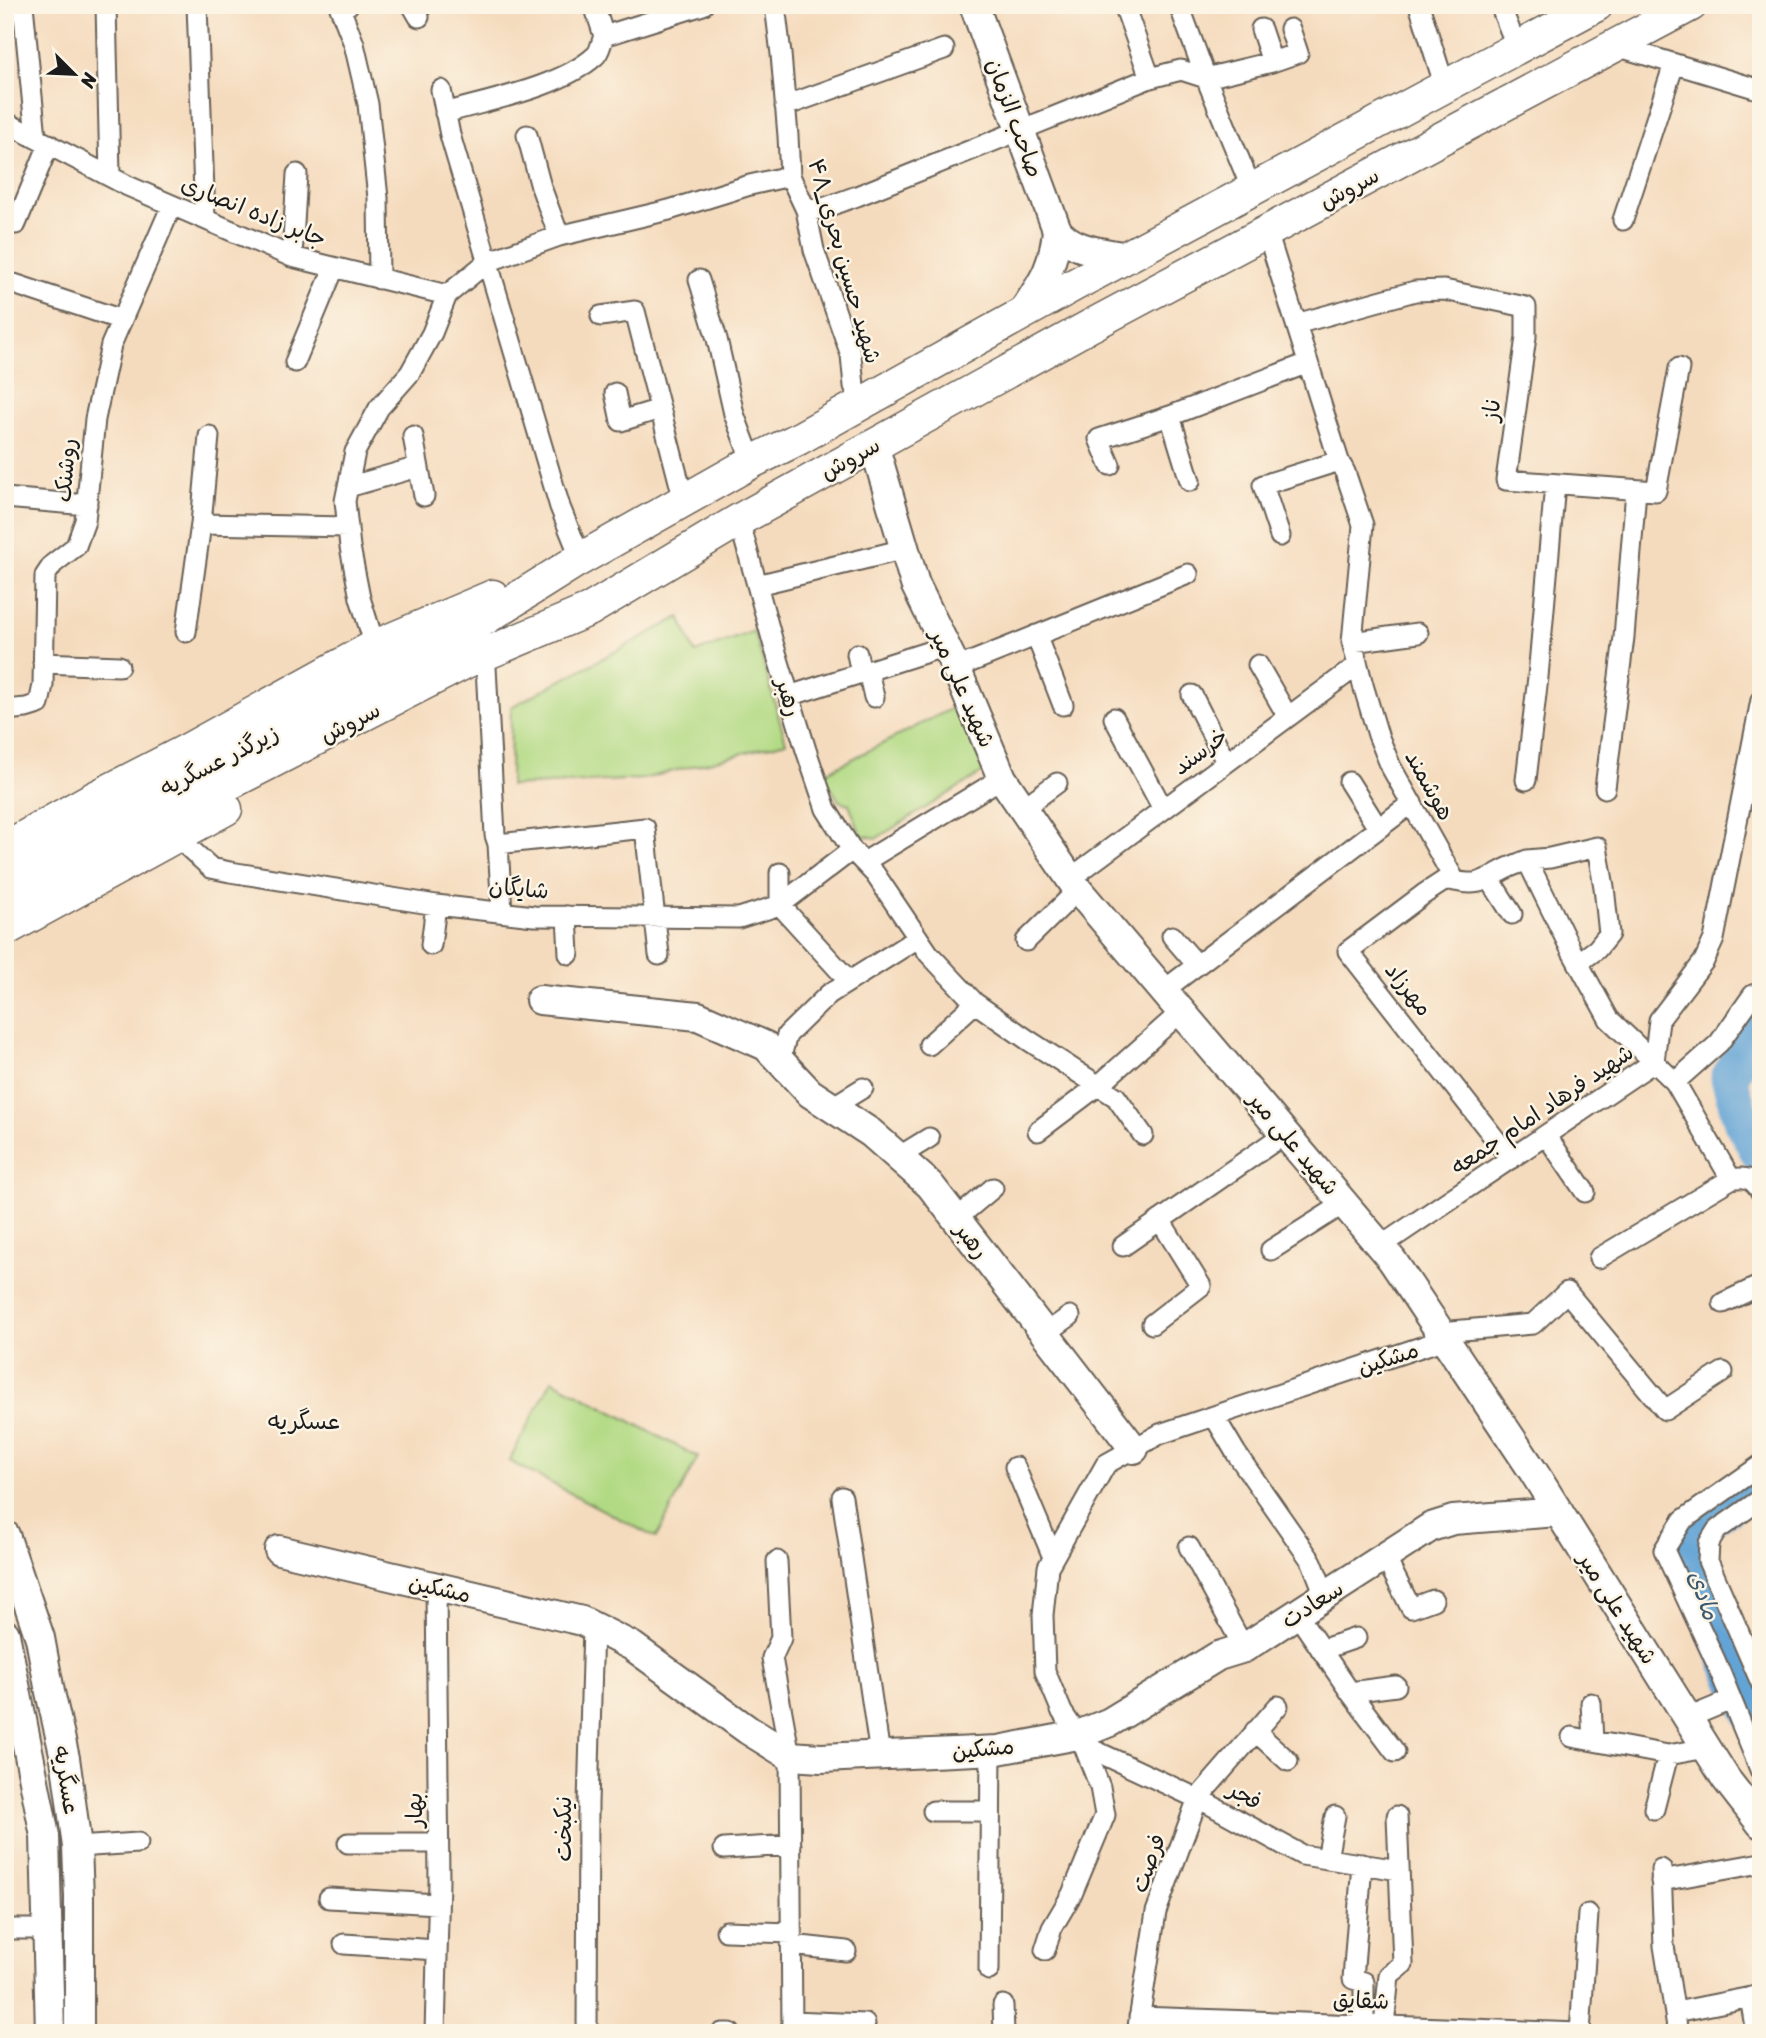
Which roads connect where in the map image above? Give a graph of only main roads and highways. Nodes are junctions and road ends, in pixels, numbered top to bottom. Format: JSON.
{"nodes":[{"id":1,"x":1597,"y":5,"type":"edge"},
{"id":2,"x":1691,"y":5,"type":"edge"},
{"id":3,"x":1558,"y":15,"type":"edge"},
{"id":4,"x":578,"y":560,"type":"junction"},
{"id":5,"x":589,"y":610,"type":"junction"},
{"id":6,"x":6,"y":851,"type":"edge"},
{"id":7,"x":5,"y":899,"type":"edge"},
{"id":8,"x":5,"y":930,"type":"edge"}],
"edges":[{"from":1,"to":3,"type":"main road","name":"سروش"},
{"from":2,"to":5,"type":"main road","name":"سروش"},
{"from":3,"to":4,"type":"main road","name":"سروش"},
{"from":4,"to":6,"type":"main road","name":"زیرگذر عسگریه"},
{"from":4,"to":6,"type":"main road"},
{"from":5,"to":7,"type":"main road","name":"سروش"},
{"from":5,"to":8,"type":"main road"}]}
